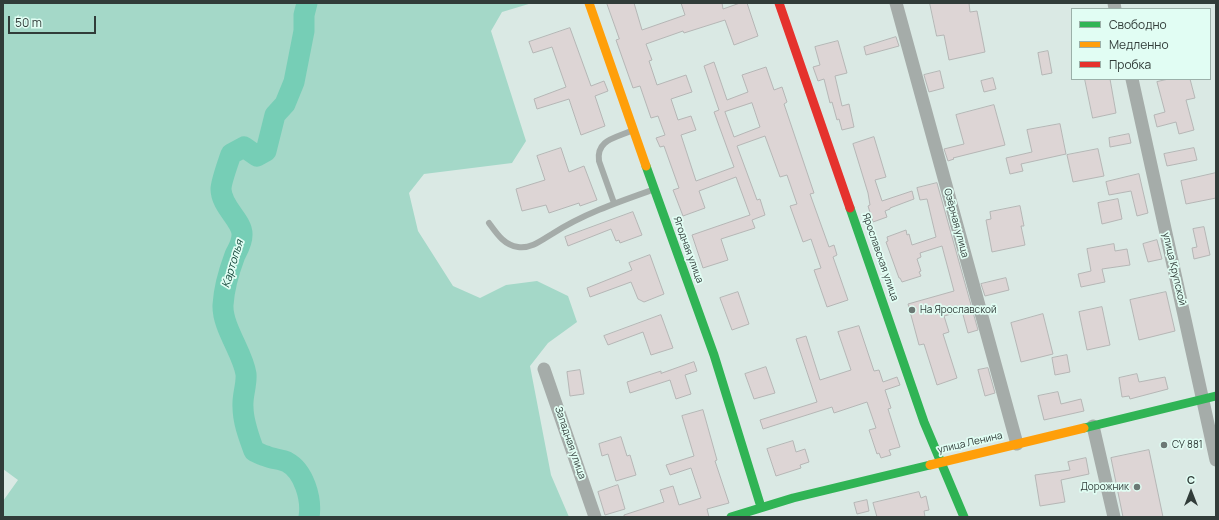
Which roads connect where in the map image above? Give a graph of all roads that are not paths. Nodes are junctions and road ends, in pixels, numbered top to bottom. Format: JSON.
{"nodes":[{"id":1,"x":589,"y":3,"type":"edge"},
{"id":2,"x":780,"y":3,"type":"edge"},
{"id":3,"x":896,"y":3,"type":"edge"},
{"id":4,"x":1132,"y":80,"type":"edge"},
{"id":5,"x":633,"y":130,"type":"junction"},
{"id":6,"x":654,"y":189,"type":"junction"},
{"id":7,"x":614,"y":203,"type":"junction"},
{"id":8,"x":489,"y":223,"type":"dead end"},
{"id":9,"x":544,"y":369,"type":"dead end"},
{"id":10,"x":1216,"y":396,"type":"edge"},
{"id":11,"x":1203,"y":399,"type":"junction"},
{"id":12,"x":1093,"y":426,"type":"junction"},
{"id":13,"x":1017,"y":444,"type":"junction"},
{"id":14,"x":1216,"y":460,"type":"edge"},
{"id":15,"x":941,"y":462,"type":"junction"},
{"id":16,"x":761,"y":507,"type":"junction"},
{"id":17,"x":595,"y":517,"type":"edge"},
{"id":18,"x":731,"y":517,"type":"edge"},
{"id":19,"x":964,"y":517,"type":"edge"},
{"id":20,"x":1114,"y":517,"type":"edge"}],
"edges":[{"from":1,"to":5,"type":"street","name":"Ягодная улица"},
{"from":2,"to":15,"type":"street","name":"Ярославская улица"},
{"from":3,"to":13,"type":"street","name":"Озёрная улица"},
{"from":4,"to":11,"type":"street","name":"улица Крупской"},
{"from":5,"to":6,"type":"street","name":"Ягодная улица"},
{"from":5,"to":7,"type":"lane"},
{"from":6,"to":7,"type":"lane"},
{"from":6,"to":16,"type":"street","name":"Ягодная улица"},
{"from":7,"to":8,"type":"lane"},
{"from":9,"to":17,"type":"street","name":"Западная улица"},
{"from":10,"to":11,"type":"street","name":"улица Ленина"},
{"from":11,"to":12,"type":"street","name":"улица Ленина"},
{"from":11,"to":14,"type":"street","name":"улица Крупской"},
{"from":12,"to":13,"type":"street","name":"улица Ленина"},
{"from":12,"to":20,"type":"street"},
{"from":13,"to":15,"type":"street","name":"улица Ленина"},
{"from":15,"to":16,"type":"street","name":"улица Ленина"},
{"from":15,"to":19,"type":"street","name":"Ярославская улица"},
{"from":16,"to":18,"type":"street","name":"улица Ленина"}]}
